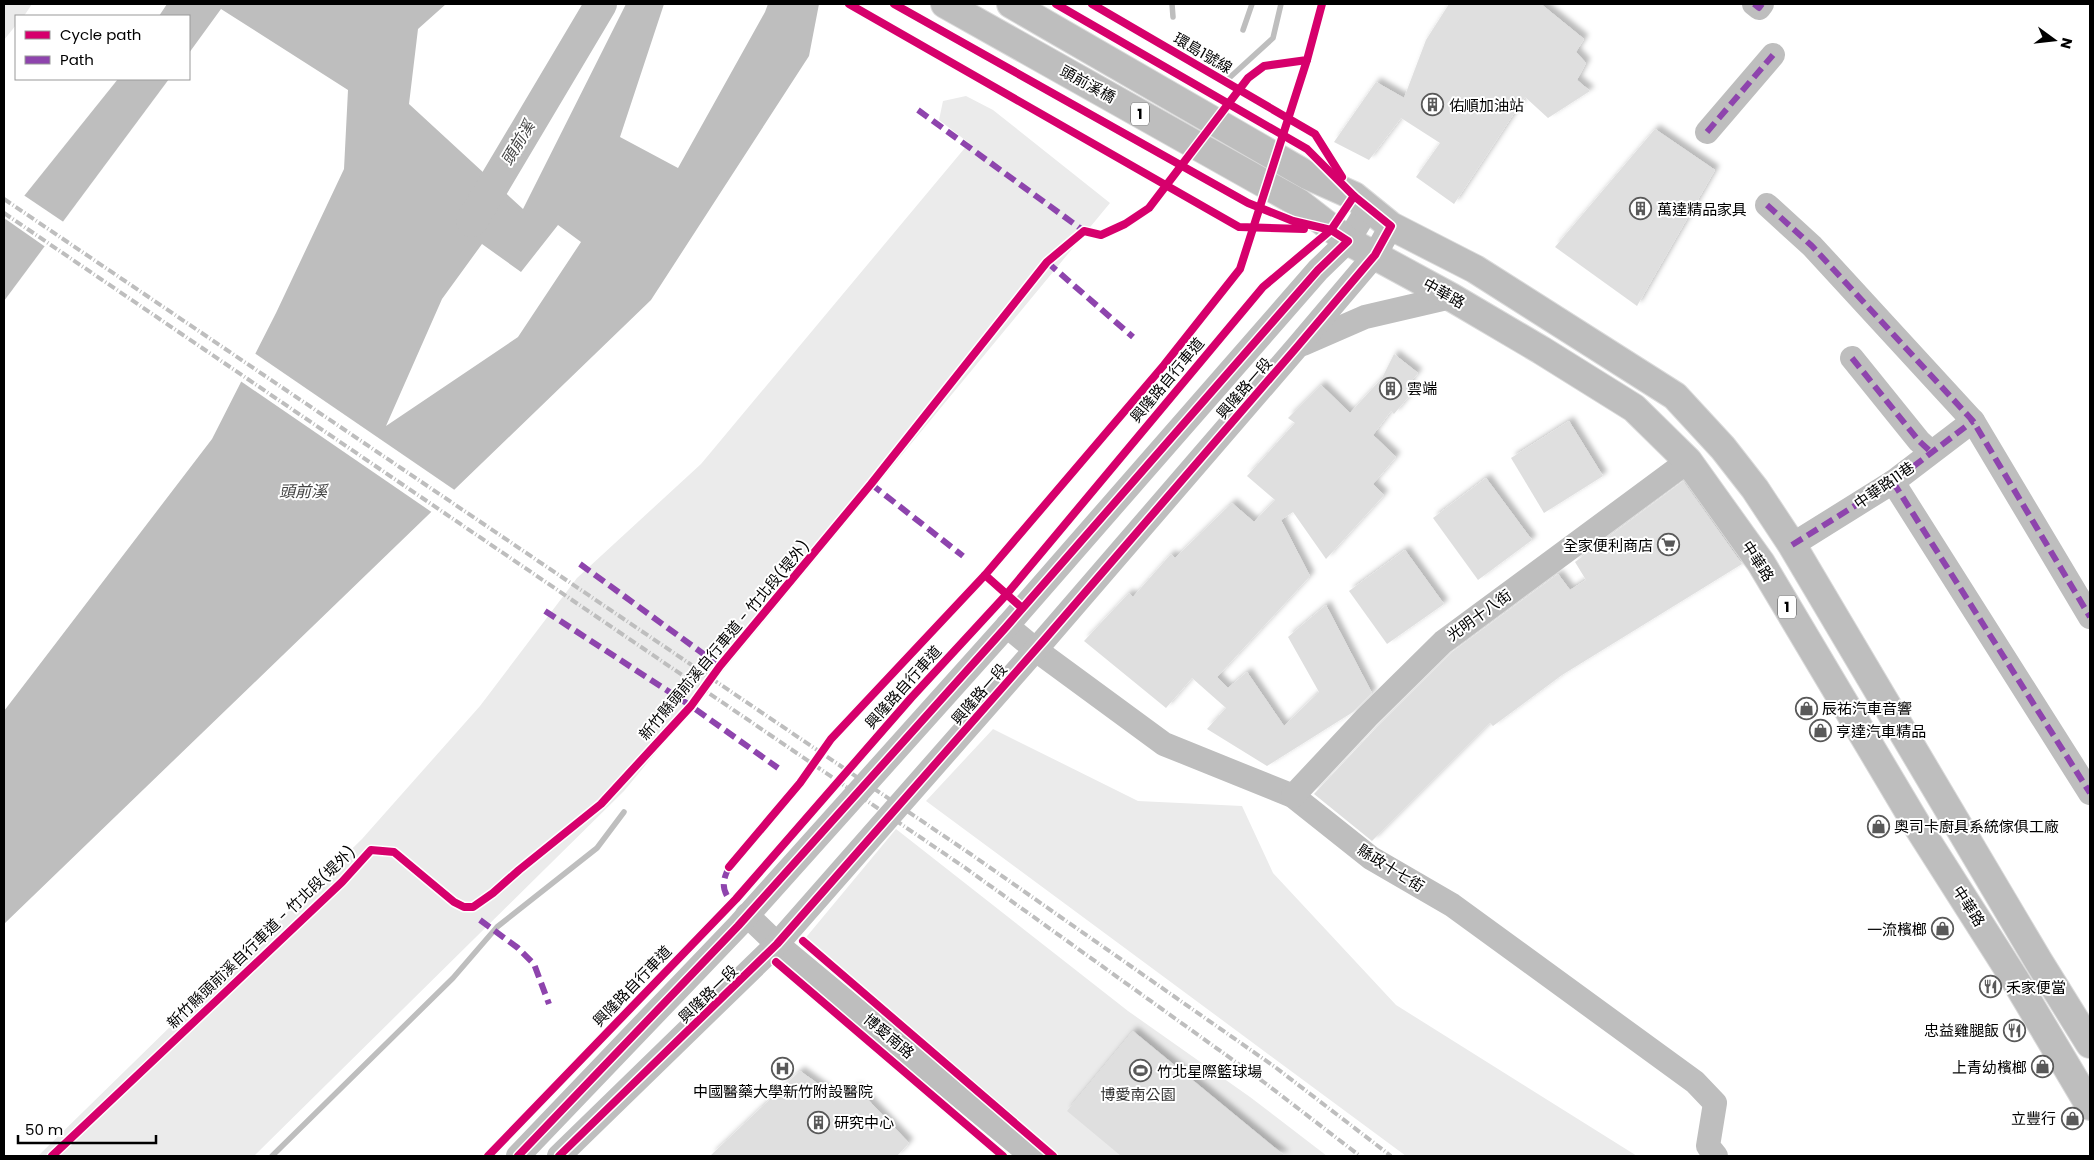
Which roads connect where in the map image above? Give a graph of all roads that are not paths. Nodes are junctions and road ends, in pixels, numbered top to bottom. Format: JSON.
{"nodes":[{"id":1,"x":944,"y":4,"type":"edge"},
{"id":2,"x":1011,"y":4,"type":"edge"},
{"id":3,"x":1754,"y":4,"type":"edge"},
{"id":4,"x":1762,"y":4,"type":"edge"},
{"id":5,"x":1773,"y":55,"type":"dead end"},
{"id":6,"x":1707,"y":132,"type":"dead end"},
{"id":7,"x":1361,"y":202,"type":"junction"},
{"id":8,"x":1767,"y":205,"type":"dead end"},
{"id":9,"x":1391,"y":226,"type":"junction"},
{"id":10,"x":1340,"y":235,"type":"junction"},
{"id":11,"x":1375,"y":255,"type":"junction"},
{"id":12,"x":1450,"y":297,"type":"junction"},
{"id":13,"x":1297,"y":347,"type":"junction"},
{"id":14,"x":1852,"y":358,"type":"dead end"},
{"id":15,"x":1973,"y":421,"type":"junction"},
{"id":16,"x":1931,"y":452,"type":"junction"},
{"id":17,"x":1688,"y":461,"type":"junction"},
{"id":18,"x":1893,"y":482,"type":"junction"},
{"id":19,"x":1792,"y":545,"type":"junction"},
{"id":20,"x":2090,"y":617,"type":"edge"},
{"id":21,"x":1007,"y":626,"type":"junction"},
{"id":22,"x":1036,"y":650,"type":"junction"},
{"id":23,"x":2090,"y":793,"type":"edge"},
{"id":24,"x":1293,"y":796,"type":"junction"},
{"id":25,"x":747,"y":915,"type":"junction"},
{"id":26,"x":777,"y":944,"type":"junction"},
{"id":27,"x":2090,"y":1044,"type":"edge"},
{"id":28,"x":2090,"y":1106,"type":"edge"},
{"id":29,"x":518,"y":1156,"type":"edge"},
{"id":30,"x":559,"y":1156,"type":"edge"},
{"id":31,"x":1032,"y":1156,"type":"edge"},
{"id":32,"x":1716,"y":1156,"type":"edge"}],
"edges":[{"from":1,"to":10,"type":"main road","name":"頭前溪橋","number":"1"},
{"from":2,"to":7,"type":"main road","name":"頭前溪橋","number":"1"},
{"from":3,"to":4,"type":"street"},
{"from":5,"to":6,"type":"street"},
{"from":7,"to":9,"type":"main road","name":"中華路","number":"1"},
{"from":7,"to":10,"type":"street","name":"興隆路一段"},
{"from":8,"to":15,"type":"street"},
{"from":9,"to":11,"type":"street","name":"興隆路一段"},
{"from":9,"to":19,"type":"main road","name":"中華路","number":"1"},
{"from":10,"to":11,"type":"main road","name":"中華路","number":"1"},
{"from":10,"to":21,"type":"street","name":"興隆路一段"},
{"from":11,"to":12,"type":"main road","name":"中華路","number":"1"},
{"from":11,"to":13,"type":"street","name":"興隆路一段"},
{"from":12,"to":13,"type":"street"},
{"from":12,"to":17,"type":"main road","name":"中華路","number":"1"},
{"from":13,"to":22,"type":"street","name":"興隆路一段"},
{"from":14,"to":16,"type":"street"},
{"from":15,"to":16,"type":"street","name":"中華路11巷"},
{"from":15,"to":20,"type":"street"},
{"from":16,"to":18,"type":"street","name":"中華路11巷"},
{"from":17,"to":24,"type":"street","name":"光明十八街"},
{"from":17,"to":28,"type":"main road","name":"中華路","number":"1"},
{"from":18,"to":19,"type":"street","name":"中華路11巷"},
{"from":18,"to":23,"type":"street"},
{"from":19,"to":27,"type":"main road","name":"中華路","number":"1"},
{"from":21,"to":22,"type":"street","name":"縣政十七街"},
{"from":21,"to":25,"type":"street","name":"興隆路一段"},
{"from":22,"to":24,"type":"street","name":"縣政十七街"},
{"from":22,"to":26,"type":"street","name":"興隆路一段"},
{"from":24,"to":32,"type":"street","name":"縣政十七街"},
{"from":25,"to":26,"type":"street","name":"博愛南路"},
{"from":25,"to":29,"type":"street","name":"興隆路一段"},
{"from":26,"to":30,"type":"street","name":"興隆路一段"},
{"from":26,"to":31,"type":"street","name":"博愛南路"}]}
